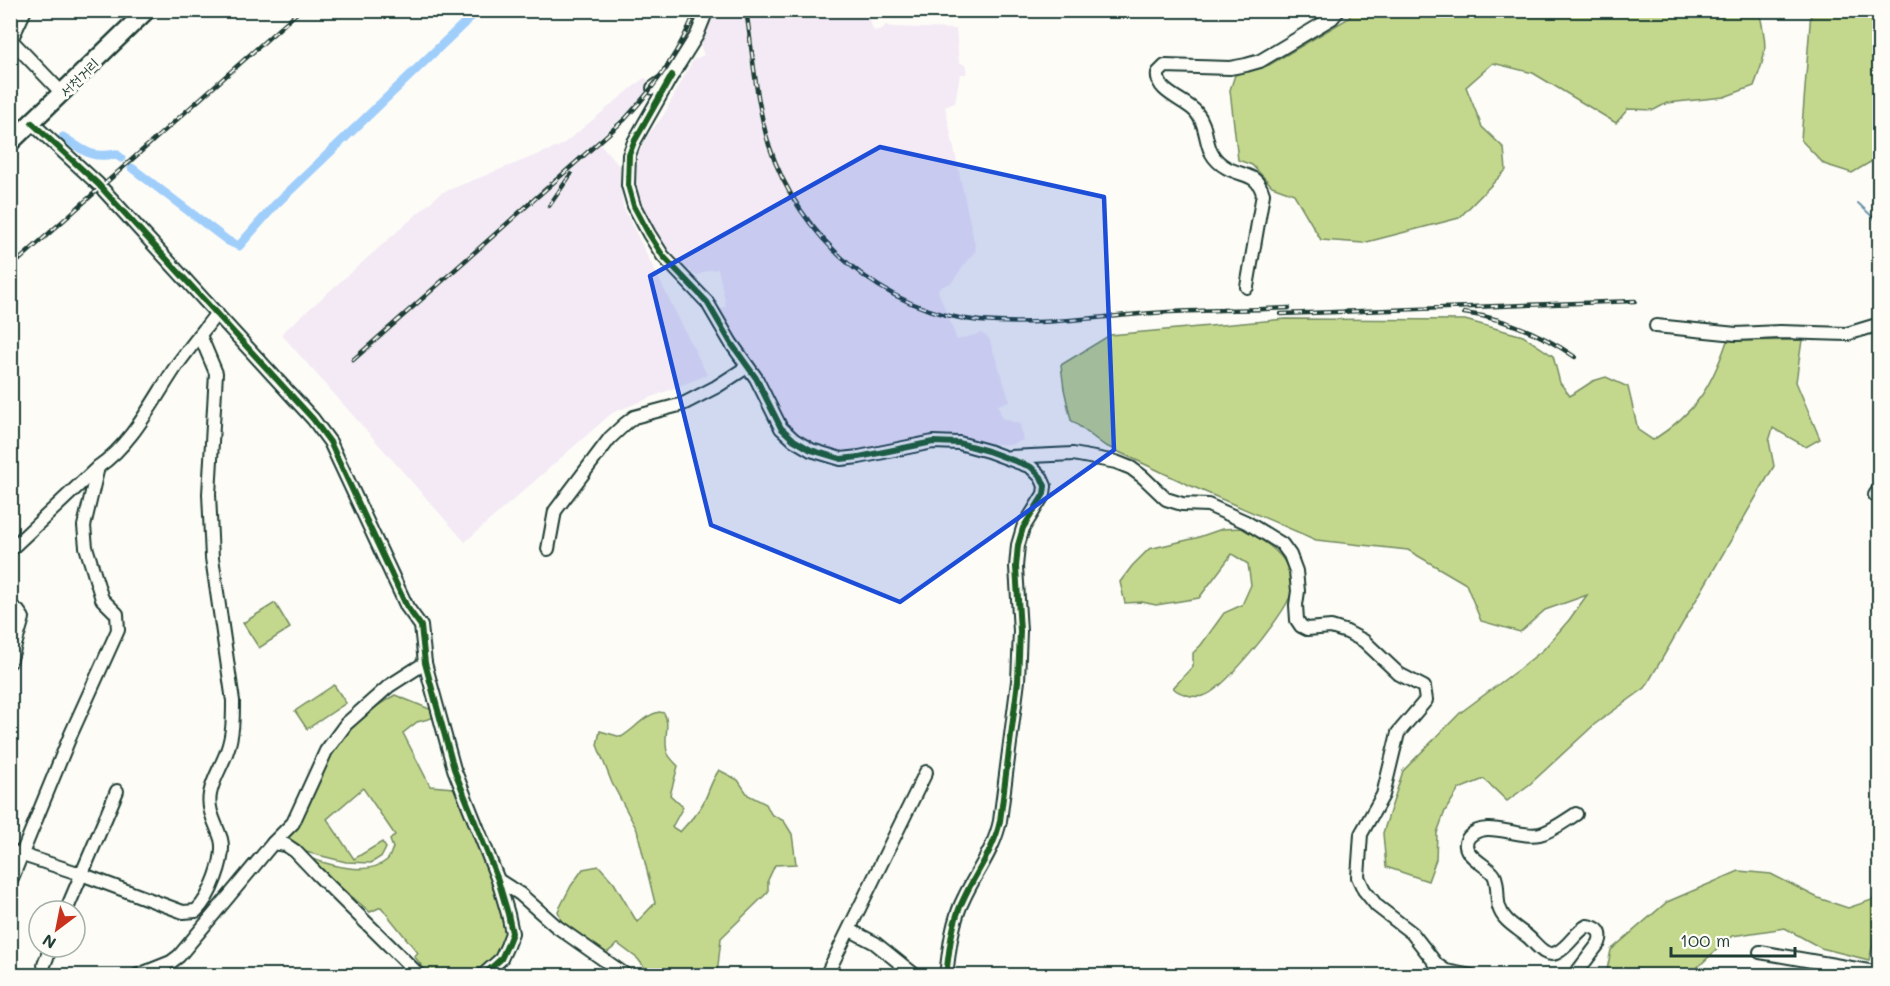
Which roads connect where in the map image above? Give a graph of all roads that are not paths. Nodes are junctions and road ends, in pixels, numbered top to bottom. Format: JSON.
{"nodes":[{"id":1,"x":25,"y":10,"type":"edge"},
{"id":2,"x":147,"y":10,"type":"edge"},
{"id":3,"x":707,"y":10,"type":"edge"},
{"id":4,"x":1339,"y":10,"type":"edge"},
{"id":5,"x":11,"y":40,"type":"edge"},
{"id":6,"x":672,"y":75,"type":"junction"},
{"id":7,"x":653,"y":88,"type":"dead end"},
{"id":8,"x":62,"y":93,"type":"junction"},
{"id":9,"x":32,"y":123,"type":"junction"},
{"id":10,"x":10,"y":143,"type":"edge"},
{"id":11,"x":1247,"y":288,"type":"dead end"},
{"id":12,"x":217,"y":313,"type":"junction"},
{"id":13,"x":1880,"y":324,"type":"edge"},
{"id":14,"x":1656,"y":326,"type":"dead end"},
{"id":15,"x":200,"y":335,"type":"junction"},
{"id":16,"x":747,"y":367,"type":"junction"},
{"id":17,"x":1003,"y":457,"type":"junction"},
{"id":18,"x":98,"y":468,"type":"junction"},
{"id":19,"x":548,"y":549,"type":"dead end"},
{"id":20,"x":10,"y":550,"type":"edge"},
{"id":21,"x":10,"y":606,"type":"edge"},
{"id":22,"x":10,"y":662,"type":"edge"},
{"id":23,"x":425,"y":663,"type":"junction"},
{"id":24,"x":926,"y":772,"type":"dead end"},
{"id":25,"x":117,"y":791,"type":"dead end"},
{"id":26,"x":1576,"y":814,"type":"dead end"},
{"id":27,"x":273,"y":843,"type":"junction"},
{"id":28,"x":16,"y":853,"type":"edge"},
{"id":29,"x":81,"y":874,"type":"junction"},
{"id":30,"x":498,"y":880,"type":"junction"},
{"id":31,"x":10,"y":883,"type":"edge"},
{"id":32,"x":71,"y":899,"type":"edge"},
{"id":33,"x":850,"y":930,"type":"junction"},
{"id":34,"x":1760,"y":952,"type":"dead end"},
{"id":35,"x":46,"y":959,"type":"edge"},
{"id":36,"x":44,"y":965,"type":"dead end"},
{"id":37,"x":1880,"y":973,"type":"edge"},
{"id":38,"x":136,"y":975,"type":"edge"},
{"id":39,"x":420,"y":975,"type":"edge"},
{"id":40,"x":482,"y":975,"type":"edge"},
{"id":41,"x":627,"y":975,"type":"edge"},
{"id":42,"x":826,"y":975,"type":"edge"},
{"id":43,"x":916,"y":975,"type":"edge"},
{"id":44,"x":946,"y":975,"type":"edge"},
{"id":45,"x":1472,"y":975,"type":"edge"},
{"id":46,"x":1574,"y":975,"type":"edge"}],
"edges":[{"from":1,"to":5,"type":"street"},
{"from":2,"to":8,"type":"main road","name":"서천거리"},
{"from":3,"to":6,"type":"street"},
{"from":4,"to":11,"type":"street"},
{"from":5,"to":8,"type":"street"},
{"from":6,"to":7,"type":"street"},
{"from":6,"to":16,"type":"street"},
{"from":8,"to":9,"type":"main road","name":"서천거리"},
{"from":9,"to":10,"type":"main road","name":"서천거리"},
{"from":9,"to":12,"type":"street"},
{"from":12,"to":15,"type":"street"},
{"from":12,"to":23,"type":"street"},
{"from":13,"to":14,"type":"street"},
{"from":15,"to":18,"type":"street"},
{"from":15,"to":29,"type":"street"},
{"from":16,"to":17,"type":"street"},
{"from":16,"to":19,"type":"street"},
{"from":17,"to":44,"type":"street"},
{"from":17,"to":45,"type":"street"},
{"from":18,"to":20,"type":"street"},
{"from":18,"to":28,"type":"street"},
{"from":21,"to":22,"type":"street"},
{"from":23,"to":27,"type":"street"},
{"from":23,"to":30,"type":"street"},
{"from":24,"to":33,"type":"street"},
{"from":25,"to":29,"type":"street"},
{"from":26,"to":46,"type":"street"},
{"from":27,"to":38,"type":"street"},
{"from":27,"to":39,"type":"street"},
{"from":28,"to":29,"type":"street"},
{"from":28,"to":31,"type":"street"},
{"from":29,"to":32,"type":"street"},
{"from":30,"to":40,"type":"street"},
{"from":30,"to":41,"type":"street"},
{"from":33,"to":42,"type":"street"},
{"from":33,"to":43,"type":"street"},
{"from":34,"to":37,"type":"street"},
{"from":35,"to":36,"type":"street"}]}
